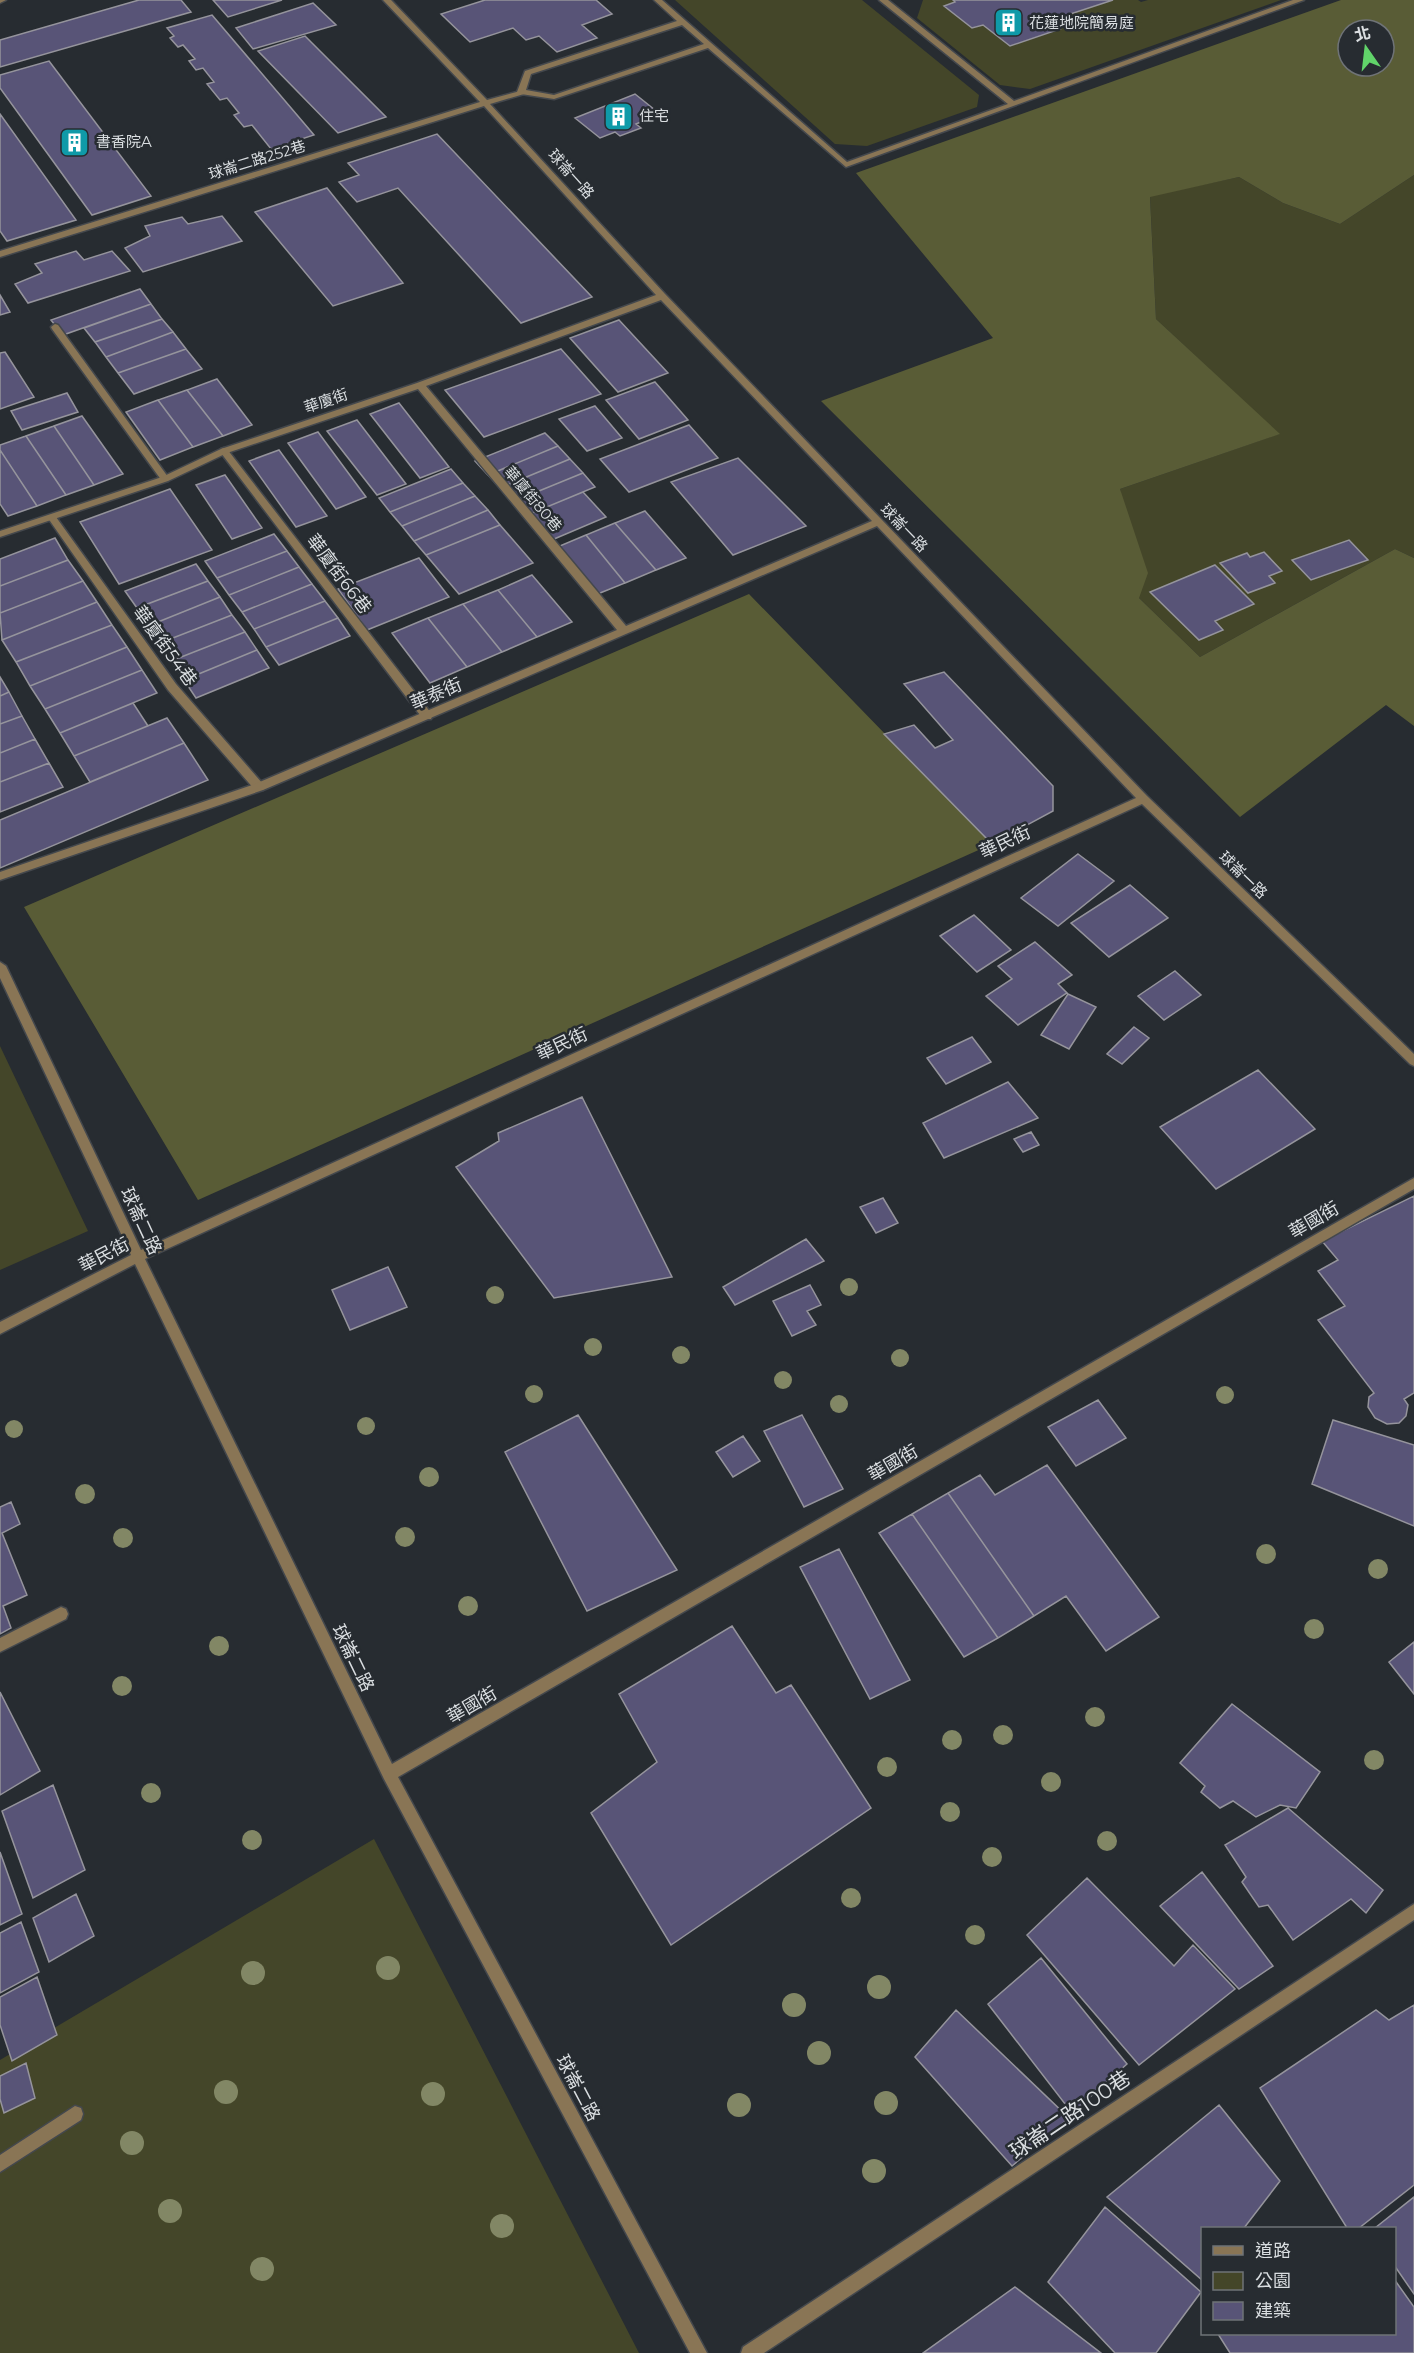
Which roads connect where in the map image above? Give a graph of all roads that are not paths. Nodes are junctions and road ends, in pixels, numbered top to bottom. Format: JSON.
{"nodes":[{"id":1,"x":387,"y":0,"type":"edge"},
{"id":2,"x":658,"y":0,"type":"edge"},
{"id":3,"x":883,"y":0,"type":"edge"},
{"id":4,"x":1300,"y":0,"type":"edge"},
{"id":5,"x":682,"y":22,"type":"junction"},
{"id":6,"x":710,"y":45,"type":"junction"},
{"id":7,"x":521,"y":92,"type":"junction"},
{"id":8,"x":486,"y":104,"type":"junction"},
{"id":9,"x":1013,"y":104,"type":"junction"},
{"id":10,"x":0,"y":254,"type":"edge"},
{"id":11,"x":662,"y":296,"type":"junction"},
{"id":12,"x":55,"y":327,"type":"dead end"},
{"id":13,"x":420,"y":385,"type":"junction"},
{"id":14,"x":224,"y":451,"type":"junction"},
{"id":15,"x":165,"y":479,"type":"junction"},
{"id":16,"x":53,"y":519,"type":"junction"},
{"id":17,"x":878,"y":522,"type":"junction"},
{"id":18,"x":0,"y":534,"type":"edge"},
{"id":19,"x":624,"y":631,"type":"junction"},
{"id":20,"x":427,"y":716,"type":"junction"},
{"id":21,"x":259,"y":787,"type":"junction"},
{"id":22,"x":1143,"y":799,"type":"junction"},
{"id":23,"x":0,"y":876,"type":"edge"},
{"id":24,"x":0,"y":966,"type":"edge"},
{"id":25,"x":1414,"y":1061,"type":"edge"},
{"id":26,"x":1414,"y":1183,"type":"edge"},
{"id":27,"x":138,"y":1257,"type":"junction"},
{"id":28,"x":0,"y":1328,"type":"edge"},
{"id":29,"x":61,"y":1614,"type":"dead end"},
{"id":30,"x":0,"y":1645,"type":"edge"},
{"id":31,"x":389,"y":1774,"type":"junction"},
{"id":32,"x":1414,"y":1911,"type":"edge"},
{"id":33,"x":75,"y":2114,"type":"dead end"},
{"id":34,"x":0,"y":2164,"type":"edge"},
{"id":35,"x":699,"y":2353,"type":"edge"},
{"id":36,"x":749,"y":2353,"type":"edge"}],
"edges":[{"from":1,"to":8,"type":"street","name":"球崙一路"},
{"from":2,"to":5,"type":"street"},
{"from":3,"to":9,"type":"street"},
{"from":4,"to":9,"type":"street"},
{"from":5,"to":6,"type":"street"},
{"from":5,"to":7,"type":"street"},
{"from":6,"to":7,"type":"street"},
{"from":6,"to":9,"type":"street"},
{"from":7,"to":8,"type":"street","name":"球崙二路252巷"},
{"from":8,"to":10,"type":"street","name":"球崙二路252巷"},
{"from":8,"to":11,"type":"street","name":"球崙一路"},
{"from":11,"to":13,"type":"street","name":"華廈街"},
{"from":11,"to":17,"type":"street","name":"球崙一路"},
{"from":12,"to":15,"type":"street"},
{"from":13,"to":14,"type":"street","name":"華廈街"},
{"from":13,"to":19,"type":"street","name":"華廈街80巷"},
{"from":14,"to":15,"type":"street","name":"華廈街"},
{"from":14,"to":20,"type":"street","name":"華廈街66巷"},
{"from":15,"to":16,"type":"street","name":"華廈街"},
{"from":16,"to":18,"type":"street","name":"華廈街"},
{"from":16,"to":21,"type":"street","name":"華廈街54巷"},
{"from":17,"to":19,"type":"street","name":"華泰街"},
{"from":17,"to":22,"type":"street","name":"球崙一路"},
{"from":19,"to":20,"type":"street","name":"華泰街"},
{"from":20,"to":21,"type":"street","name":"華泰街"},
{"from":21,"to":23,"type":"street","name":"華泰街"},
{"from":22,"to":25,"type":"street","name":"球崙一路"},
{"from":22,"to":27,"type":"street","name":"華民街"},
{"from":24,"to":27,"type":"street","name":"球崙二路"},
{"from":26,"to":31,"type":"street","name":"華國街"},
{"from":27,"to":28,"type":"street","name":"華民街"},
{"from":27,"to":31,"type":"street","name":"球崙二路"},
{"from":29,"to":30,"type":"street"},
{"from":31,"to":35,"type":"street","name":"球崙二路"},
{"from":32,"to":36,"type":"street","name":"球崙二路100巷"},
{"from":33,"to":34,"type":"street"}]}
